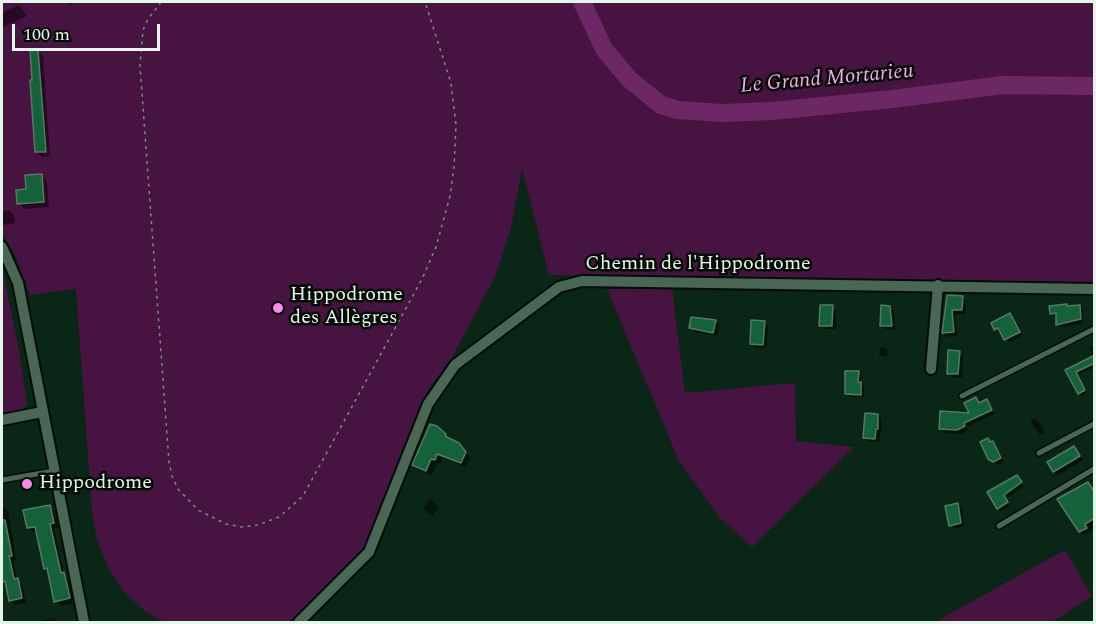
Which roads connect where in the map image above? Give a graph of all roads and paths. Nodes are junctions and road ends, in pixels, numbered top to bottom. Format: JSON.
{"nodes":[{"id":1,"x":161,"y":2,"type":"edge"},
{"id":2,"x":425,"y":2,"type":"edge"},
{"id":3,"x":3,"y":255,"type":"edge"},
{"id":4,"x":938,"y":285,"type":"junction"},
{"id":5,"x":1095,"y":289,"type":"edge"},
{"id":6,"x":1095,"y":329,"type":"edge"},
{"id":7,"x":931,"y":369,"type":"dead end"},
{"id":8,"x":962,"y":396,"type":"dead end"},
{"id":9,"x":42,"y":412,"type":"junction"},
{"id":10,"x":2,"y":420,"type":"edge"},
{"id":11,"x":1095,"y":423,"type":"edge"},
{"id":12,"x":1039,"y":453,"type":"dead end"},
{"id":13,"x":1095,"y":469,"type":"edge"},
{"id":14,"x":54,"y":471,"type":"junction"},
{"id":15,"x":2,"y":480,"type":"edge"},
{"id":16,"x":999,"y":526,"type":"dead end"},
{"id":17,"x":84,"y":622,"type":"edge"},
{"id":18,"x":299,"y":622,"type":"edge"}],
"edges":[{"from":1,"to":2,"type":"path"},
{"from":3,"to":9,"type":"street"},
{"from":4,"to":5,"type":"street","name":"Chemin de l'Hippodrome"},
{"from":4,"to":7,"type":"street"},
{"from":4,"to":18,"type":"street","name":"Chemin de l'Hippodrome"},
{"from":6,"to":8,"type":"lane"},
{"from":9,"to":10,"type":"street"},
{"from":9,"to":14,"type":"street"},
{"from":11,"to":12,"type":"lane"},
{"from":13,"to":16,"type":"lane"},
{"from":14,"to":15,"type":"lane"},
{"from":14,"to":17,"type":"street"}]}
